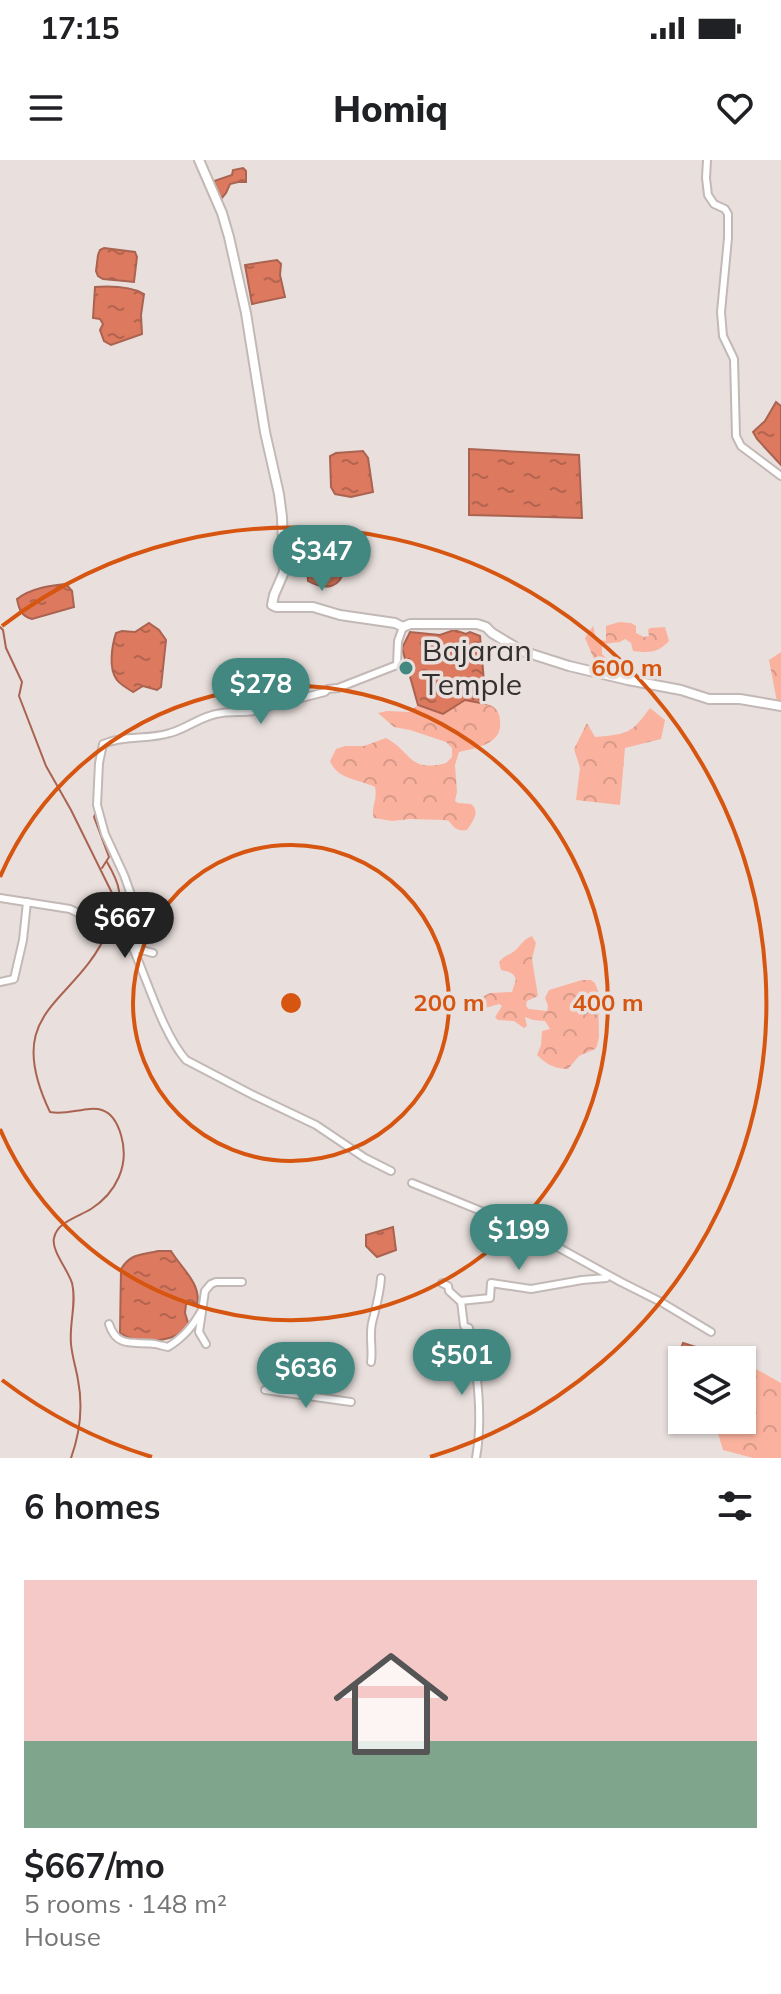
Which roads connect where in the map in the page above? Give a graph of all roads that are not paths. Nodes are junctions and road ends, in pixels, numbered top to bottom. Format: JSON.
{"nodes":[{"id":1,"x":199,"y":160,"type":"edge"},
{"id":2,"x":707,"y":160,"type":"edge"},
{"id":3,"x":781,"y":476,"type":"edge"},
{"id":4,"x":403,"y":627,"type":"junction"},
{"id":5,"x":781,"y":706,"type":"edge"},
{"id":6,"x":0,"y":898,"type":"edge"},
{"id":7,"x":27,"y":902,"type":"junction"},
{"id":8,"x":133,"y":947,"type":"junction"},
{"id":9,"x":153,"y":953,"type":"dead end"},
{"id":10,"x":0,"y":982,"type":"edge"},
{"id":11,"x":391,"y":1171,"type":"dead end"},
{"id":12,"x":412,"y":1183,"type":"dead end"},
{"id":13,"x":381,"y":1278,"type":"dead end"},
{"id":14,"x":606,"y":1278,"type":"dead end"},
{"id":15,"x":242,"y":1282,"type":"dead end"},
{"id":16,"x":442,"y":1283,"type":"dead end"},
{"id":17,"x":461,"y":1301,"type":"junction"},
{"id":18,"x":202,"y":1310,"type":"junction"},
{"id":19,"x":109,"y":1324,"type":"dead end"},
{"id":20,"x":711,"y":1332,"type":"dead end"},
{"id":21,"x":206,"y":1344,"type":"dead end"},
{"id":22,"x":371,"y":1362,"type":"dead end"},
{"id":23,"x":265,"y":1390,"type":"dead end"},
{"id":24,"x":351,"y":1402,"type":"dead end"},
{"id":25,"x":476,"y":1458,"type":"edge"}],
"edges":[{"from":1,"to":4,"type":"street"},
{"from":2,"to":3,"type":"street"},
{"from":4,"to":5,"type":"street"},
{"from":4,"to":8,"type":"street"},
{"from":6,"to":7,"type":"street"},
{"from":7,"to":8,"type":"street"},
{"from":7,"to":10,"type":"street"},
{"from":8,"to":9,"type":"street"},
{"from":8,"to":11,"type":"street"},
{"from":12,"to":20,"type":"street"},
{"from":13,"to":22,"type":"street"},
{"from":14,"to":17,"type":"street"},
{"from":15,"to":18,"type":"street"},
{"from":16,"to":17,"type":"street"},
{"from":17,"to":25,"type":"street"},
{"from":18,"to":19,"type":"street"},
{"from":18,"to":21,"type":"street"},
{"from":23,"to":24,"type":"street"}]}
